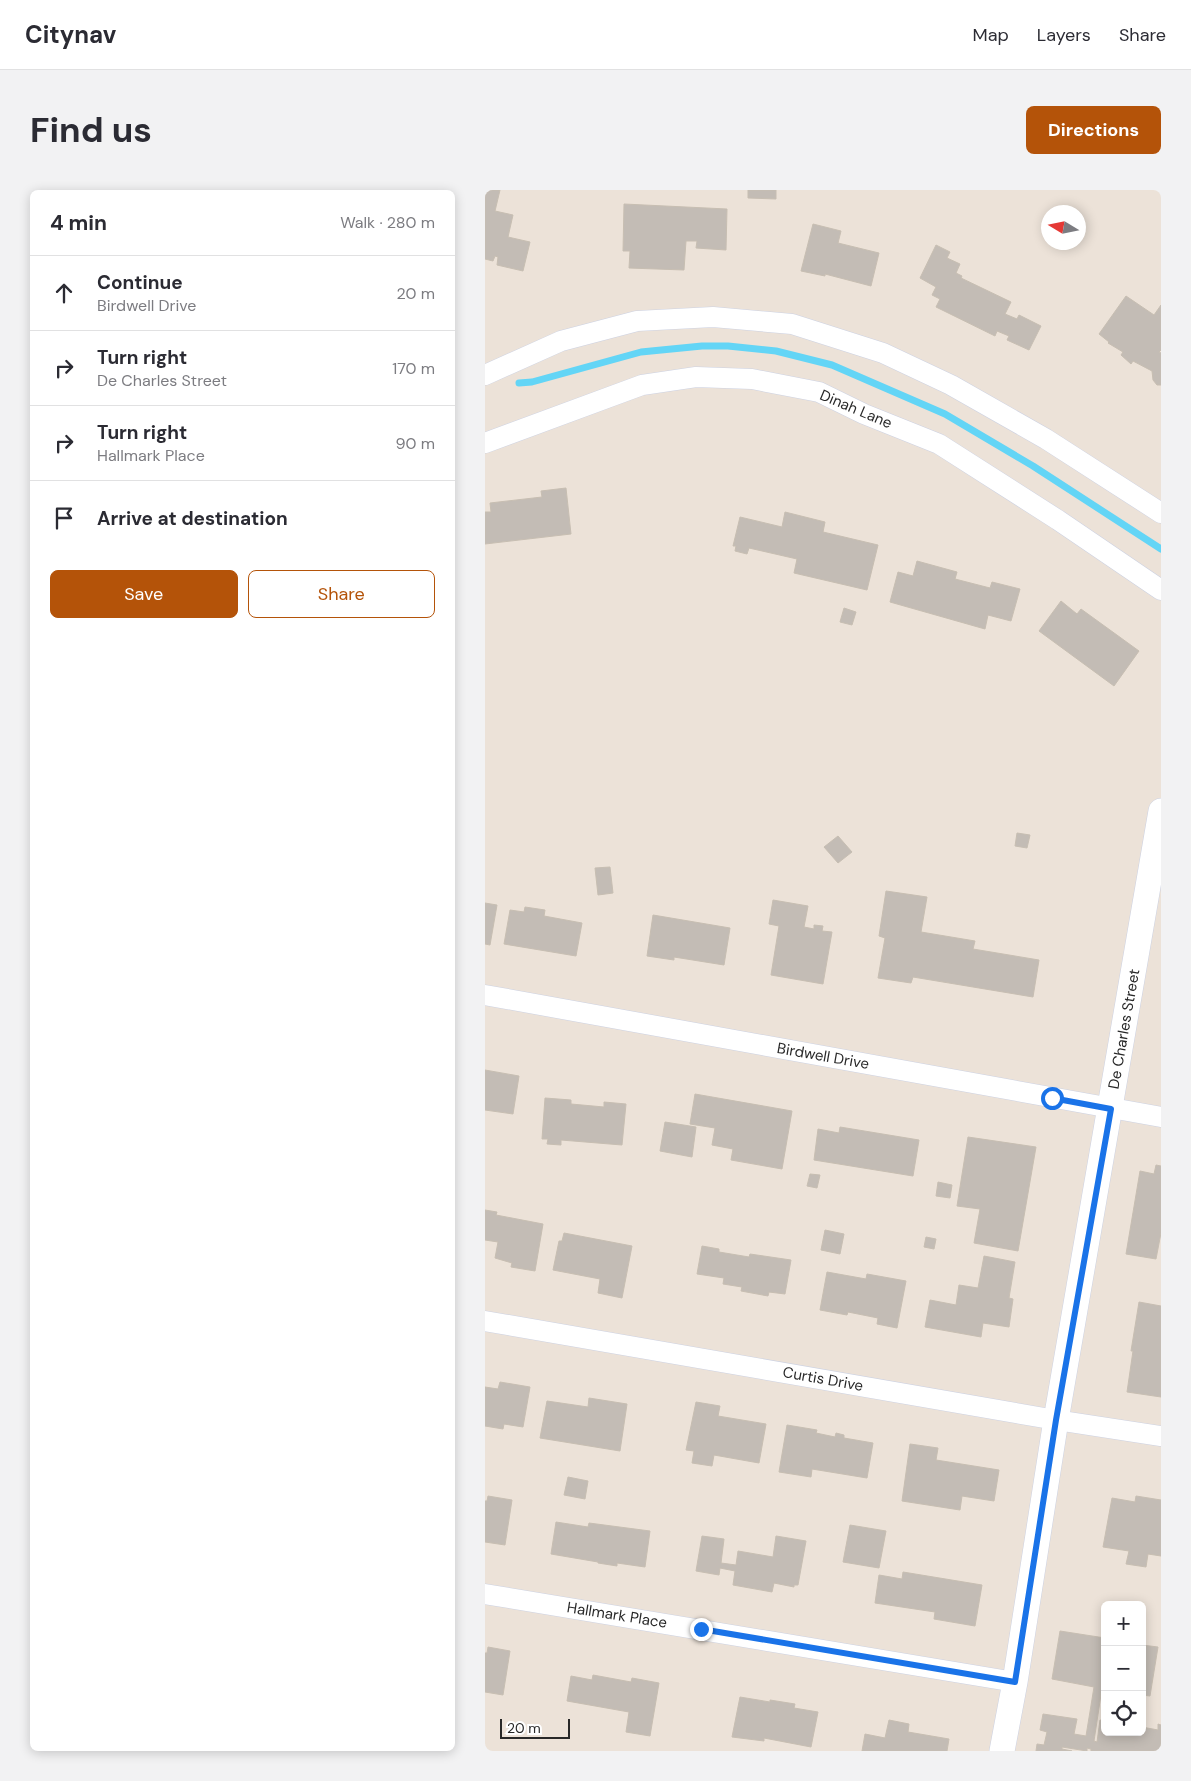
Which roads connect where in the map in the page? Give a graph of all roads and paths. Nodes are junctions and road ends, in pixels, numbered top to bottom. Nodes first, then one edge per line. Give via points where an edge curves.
1 (485, 374) edge
2 (485, 443) edge
3 (1161, 513) edge
4 (1161, 590) edge
5 (1161, 811) edge
6 (485, 995) edge
7 (1111, 1109) junction
8 (1161, 1117) edge
9 (485, 1321) edge
10 (1056, 1420) junction
11 (1161, 1436) edge
12 (485, 1594) edge
13 (1015, 1682) junction
14 (1002, 1751) edge

1 - 3 street via 561,341 637,321 713,317 792,324 883,354 951,385 1047,439
2 - 4 street, Dinah Lane via 642,385 696,377 753,379 819,392 939,444
5 - 7 street, De Charles Street
6 - 7 street, Birdwell Drive
7 - 8 street, Birdwell Drive
7 - 10 street, De Charles Street
9 - 10 street, Curtis Drive
10 - 11 street, Curtis Drive
10 - 13 street, De Charles Street
12 - 13 street, Hallmark Place
13 - 14 street, De Charles Street

